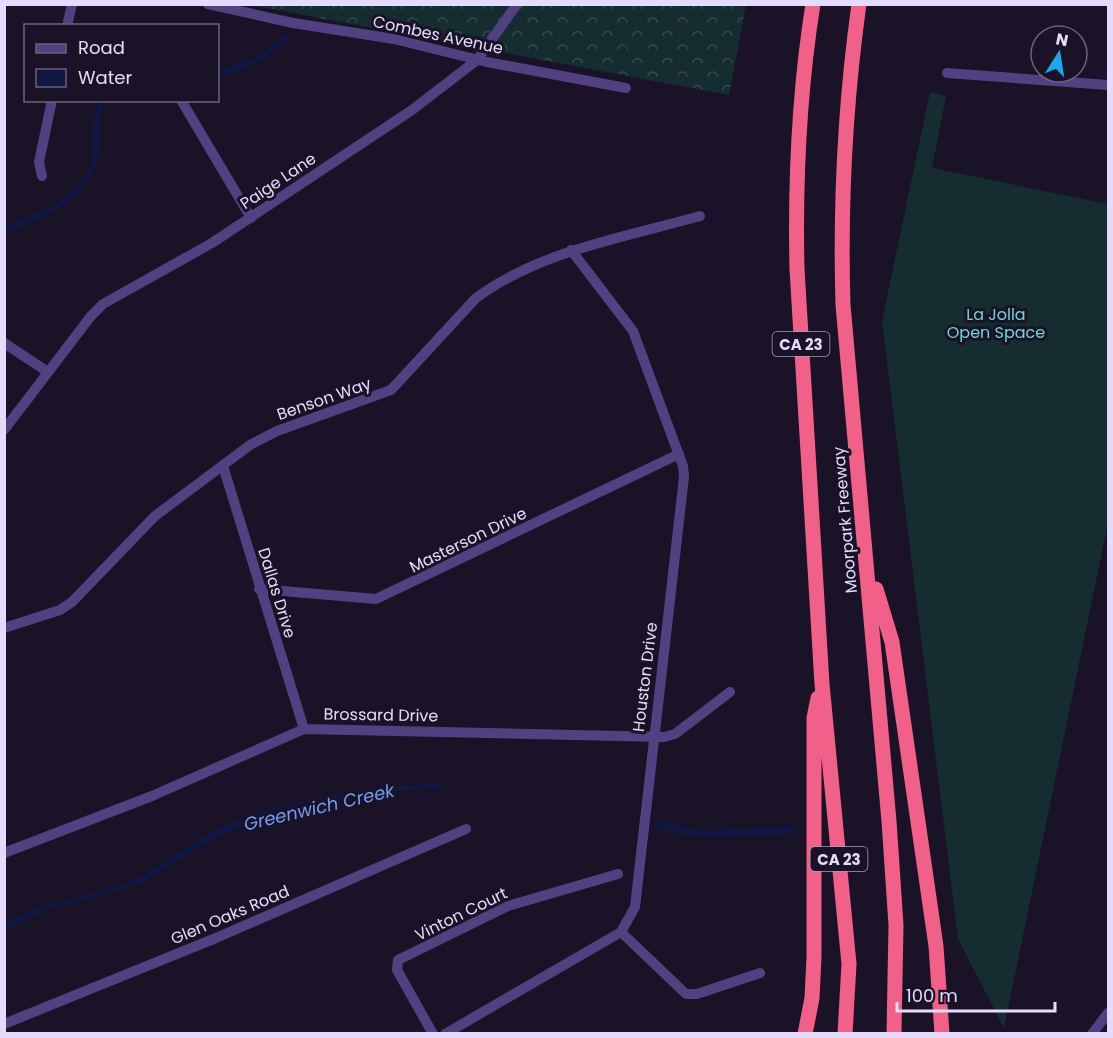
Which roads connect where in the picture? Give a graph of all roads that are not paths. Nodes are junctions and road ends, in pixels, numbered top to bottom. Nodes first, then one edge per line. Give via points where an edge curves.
1 (72, 4) edge
2 (208, 4) edge
3 (517, 4) edge
4 (813, 4) edge
5 (859, 4) edge
6 (67, 24) edge
7 (477, 60) junction
8 (946, 73) dead end
9 (1108, 85) edge
10 (626, 87) dead end
11 (52, 102) edge
12 (182, 102) edge
13 (42, 176) dead end
14 (700, 216) dead end
15 (251, 218) junction
16 (571, 250) junction
17 (4, 343) edge
18 (48, 372) junction
19 (4, 430) edge
20 (679, 454) junction
21 (223, 466) junction
22 (867, 560) junction
23 (259, 589) junction
24 (4, 628) edge
25 (822, 684) junction
26 (730, 692) dead end
27 (304, 729) junction
28 (653, 737) junction
29 (466, 829) dead end
30 (4, 853) edge
31 (618, 874) dead end
32 (621, 932) junction
33 (760, 973) dead end
34 (1108, 1013) edge
35 (4, 1024) edge
36 (433, 1034) edge
37 (445, 1034) edge
38 (805, 1034) edge
39 (845, 1034) edge
40 (894, 1034) edge
41 (942, 1034) edge
42 (1092, 1034) edge

1 - 6 street
2 - 7 street, Combes Avenue via 438,48
3 - 7 street, Paige Lane
4 - 25 highway, Moorpark Freeway / CA 23 via 799,117 797,281
5 - 22 highway, Moorpark Freeway / CA 23 via 849,81 841,237 843,305
7 - 10 street, Combes Avenue
7 - 15 street, Paige Lane via 412,110
8 - 9 street
11 - 13 street via 39,162
12 - 15 street
14 - 16 street, Benson Way
15 - 18 street, Paige Lane via 103,304
16 - 20 street, Houston Drive via 633,331
16 - 21 street, Benson Way via 489,288 476,298 391,390 261,438
17 - 18 street
18 - 19 street, Paige Lane
20 - 23 street, Masterson Drive via 376,599
20 - 28 street, Houston Drive via 684,477
21 - 23 street, Dallas Drive
21 - 24 street, Benson Way via 155,516 72,602 60,610
22 - 40 highway, Moorpark Freeway / CA 23 via 896,925
22 - 41 highway via 892,642 936,946
23 - 27 street, Dallas Drive
25 - 38 highway via 814,718 814,957
25 - 39 highway, Moorpark Freeway / CA 23 via 849,964
26 - 28 street, Brossard Drive via 675,734
27 - 28 street, Brossard Drive
27 - 30 street, Brossard Drive via 153,796
28 - 32 street, Houston Drive via 635,907
29 - 35 street, Glen Oaks Road via 216,938
31 - 36 street, Vinton Court via 508,906 398,960 398,970
32 - 33 street via 686,994 697,994
32 - 37 street
34 - 42 street

